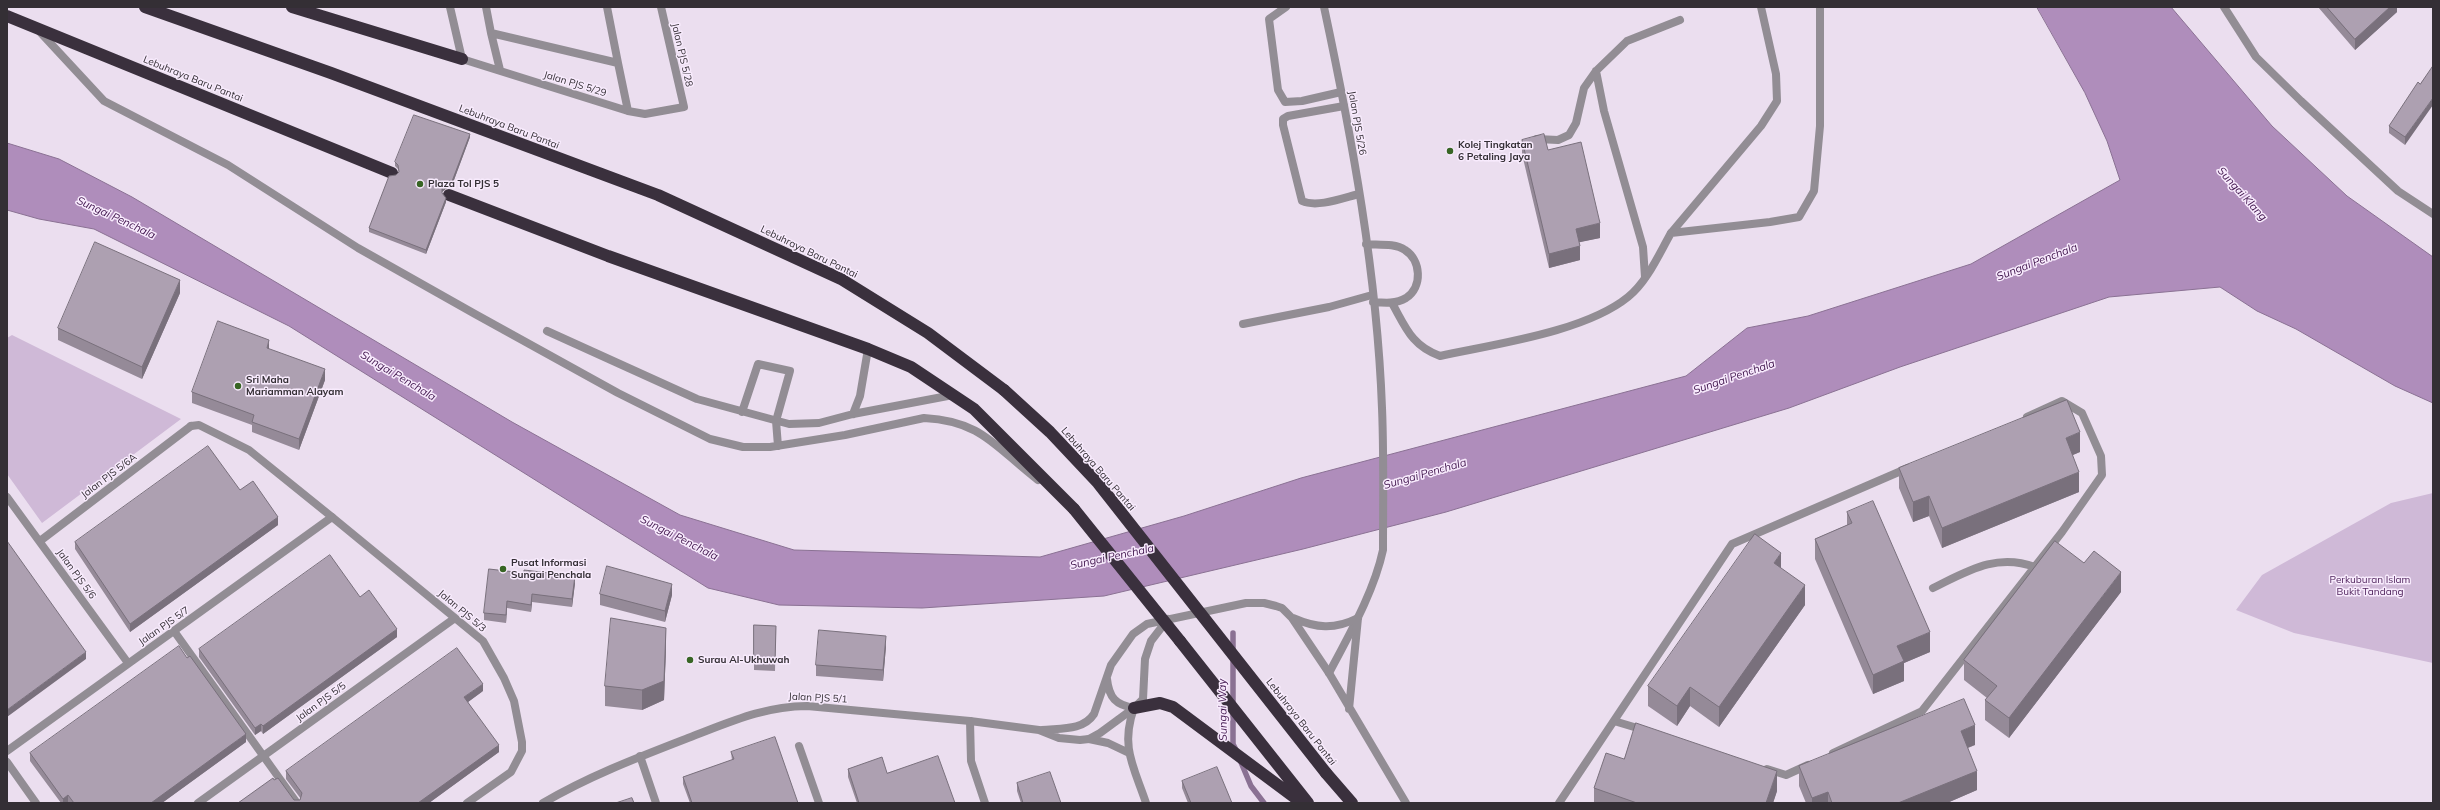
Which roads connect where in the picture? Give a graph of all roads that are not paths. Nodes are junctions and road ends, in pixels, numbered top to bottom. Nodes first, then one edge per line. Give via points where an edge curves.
1 (145, 7) edge
2 (292, 7) edge
3 (450, 7) edge
4 (486, 7) edge
5 (607, 7) edge
6 (661, 7) edge
7 (1286, 7) edge
8 (1326, 7) edge
9 (1761, 7) edge
10 (1820, 7) edge
11 (2224, 7) edge
12 (7, 16) edge
13 (1680, 20) dead end
14 (37, 28) junction
15 (491, 33) junction
16 (462, 59) junction
17 (618, 63) junction
18 (500, 70) junction
19 (1596, 71) junction
20 (1341, 92) junction
21 (1344, 106) junction
22 (684, 107) joint
23 (628, 111) junction
24 (1537, 139) edge
25 (392, 173) dead end
26 (1359, 194) junction
27 (449, 195) dead end
28 (2433, 214) edge
29 (1671, 234) junction
30 (1366, 244) junction
31 (1645, 277) junction
32 (1373, 299) junction
33 (1392, 303) junction
34 (1243, 324) dead end
35 (547, 331) dead end
36 (868, 349) junction
37 (953, 395) junction
38 (742, 412) junction
39 (853, 414) junction
40 (2018, 420) edge
41 (776, 421) junction
42 (191, 426) joint
43 (778, 446) junction
44 (1915, 465) edge
45 (7, 497) edge
46 (1070, 506) junction
47 (332, 517) junction
48 (40, 542) junction
49 (2035, 566) junction
50 (1933, 588) dead end
51 (455, 618) junction
52 (1292, 618) junction
53 (1358, 618) junction
54 (1168, 619) junction
55 (174, 631) junction
56 (128, 663) junction
57 (1329, 673) junction
58 (1106, 676) junction
59 (1134, 708) junction
60 (1348, 709) junction
61 (970, 721) junction
62 (1614, 721) junction
63 (1039, 730) junction
64 (1651, 733) edge
65 (1089, 739) junction
66 (799, 746) dead end
67 (7, 751) edge
68 (1129, 753) junction
69 (263, 756) junction
70 (640, 756) junction
71 (7, 762) edge
72 (1756, 766) edge
73 (36, 803) edge
74 (198, 803) edge
75 (297, 803) edge
76 (467, 803) edge
77 (544, 803) edge
78 (656, 803) edge
79 (819, 803) edge
80 (985, 803) edge
81 (1146, 803) edge
82 (1302, 803) edge
83 (1308, 803) edge
84 (1352, 803) edge
85 (1406, 803) edge
86 (1559, 803) edge

1 - 84 highway, Lebuhraya Baru Pantai, bridge via 658,195 841,278 928,333 1004,390 1050,432 1098,483
2 - 16 highway
3 - 16 street
4 - 15 street
5 - 17 street
6 - 22 street, Jalan PJS 5/28
7 - 20 street via 1269,19 1278,90 1286,102
8 - 20 street, Jalan PJS 5/26
9 - 29 street via 1776,74 1777,101 1761,126
10 - 29 street via 1820,126 1814,191 1799,217
11 - 28 street via 2256,57 2300,101 2398,191
12 - 14 highway, Lebuhraya Baru Pantai
13 - 19 street via 1627,41
14 - 25 highway, Lebuhraya Baru Pantai
14 - 43 street via 104,101 228,165 365,252 618,393 710,439 743,447
15 - 17 street
15 - 18 street
16 - 18 street, Jalan PJS 5/29
17 - 23 street
18 - 23 street, Jalan PJS 5/29
19 - 24 street via 1584,88 1576,122 1569,135 1558,140
19 - 31 street via 1604,111 1643,247
20 - 21 street, Jalan PJS 5/26
21 - 26 street, Jalan PJS 5/26
21 - 26 street via 1288,116 1283,119 1282,125 1302,201 1306,203 1333,200
22 - 23 street, Jalan PJS 5/29 via 645,114
26 - 30 street, Jalan PJS 5/26
27 - 36 highway via 608,256
29 - 31 street
30 - 32 street
30 - 33 street via 1397,246 1405,250 1416,264 1417,283 1413,291 1407,297
31 - 33 street via 1630,296 1588,320 1440,356 1424,350 1408,333
32 - 33 street
32 - 34 street
32 - 53 street via 1382,407 1383,550 1376,575
35 - 38 street via 697,400
36 - 37 highway via 911,367
36 - 39 street via 860,396
37 - 39 street
37 - 46 highway via 974,409
38 - 41 street
38 - 41 street via 758,364 790,371
39 - 41 street via 819,423 789,424
40 - 49 street via 2062,401 2082,413 2101,456 2102,475
41 - 43 street
42 - 47 street, Jalan PJS 5/3 via 200,425 249,450
42 - 48 street, Jalan PJS 5/6A
43 - 46 street via 845,436 924,418 959,422 983,433
44 - 62 street via 1732,544
45 - 48 street, Jalan PJS 5/6
46 - 83 highway, bridge
47 - 51 street, Jalan PJS 5/3
47 - 55 street, Jalan PJS 5/7
48 - 56 street, Jalan PJS 5/6
49 - 50 street via 2020,562 1990,562
49 - 72 street via 1922,711 1786,775
51 - 69 street, Jalan PJS 5/5
51 - 76 street, Jalan PJS 5/3 via 483,641 504,678 514,701 522,742 522,751 511,772
52 - 53 street via 1312,626 1345,624
52 - 54 street, Jalan PJS 5/1 via 1282,608 1264,603 1246,603
52 - 57 street
53 - 57 street
53 - 60 street
54 - 58 street, Jalan PJS 5/1 via 1147,624 1133,634
54 - 59 street via 1151,641 1145,659 1144,699
55 - 56 street, Jalan PJS 5/7
55 - 69 street
56 - 67 street, Jalan PJS 5/7
57 - 60 street
58 - 59 street via 1108,690 1117,704
58 - 63 street, Jalan PJS 5/1 via 1090,720 1074,727
59 - 65 street
59 - 68 street via 1127,732
59 - 82 highway via 1160,703 1173,707
60 - 85 street
61 - 63 street, Jalan PJS 5/1
61 - 70 street, Jalan PJS 5/1 via 784,706 758,711
61 - 80 street via 971,761
62 - 64 street
62 - 86 street
63 - 65 street, Jalan PJS 5/1 via 1059,738
65 - 68 street, Jalan PJS 5/1 via 1108,743
66 - 79 street
68 - 81 street
69 - 74 street, Jalan PJS 5/5
69 - 75 street
70 - 77 street, Jalan PJS 5/1 via 563,791
70 - 78 street
71 - 73 street

